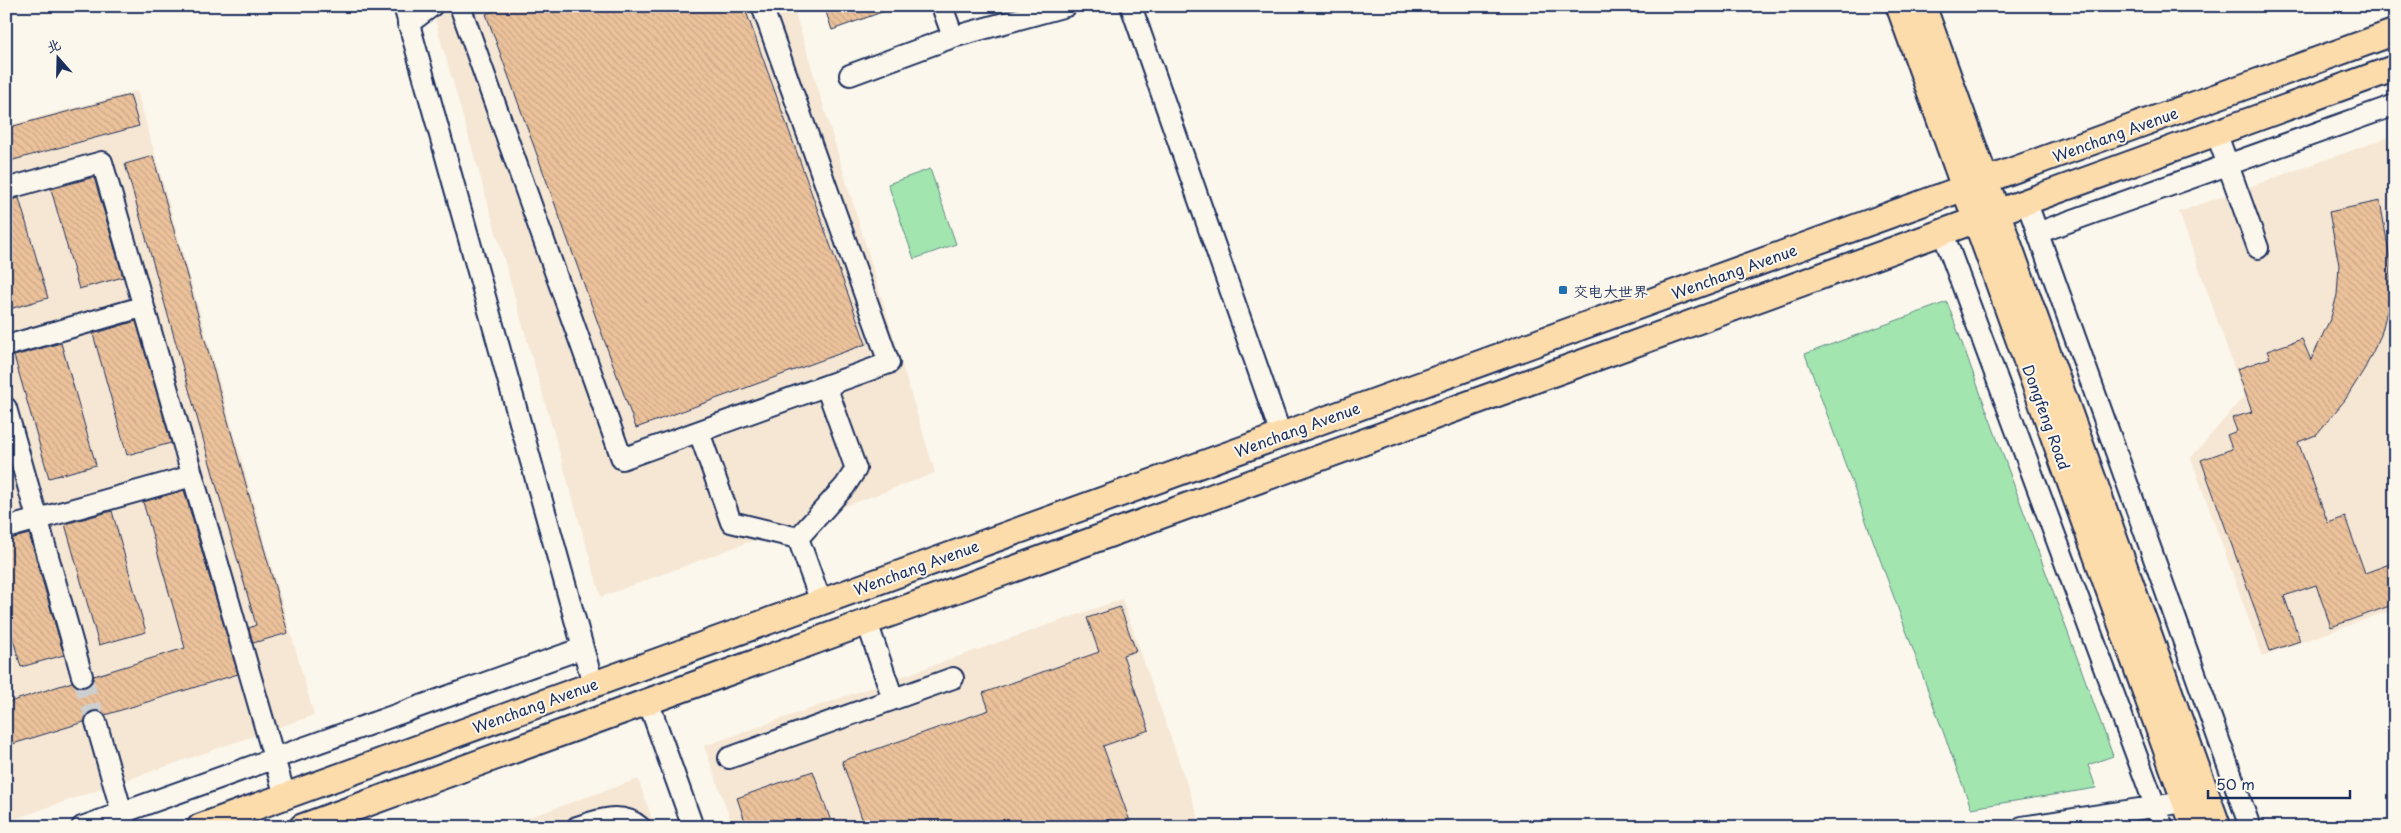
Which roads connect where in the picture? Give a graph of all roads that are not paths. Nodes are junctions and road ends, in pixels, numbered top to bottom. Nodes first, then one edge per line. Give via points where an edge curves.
1 (432, 6) edge
2 (460, 6) edge
3 (762, 6) edge
4 (942, 6) edge
5 (1066, 6) edge
6 (1131, 6) edge
7 (1899, 6) edge
8 (1923, 6) edge
9 (406, 15) edge
10 (2395, 32) edge
11 (953, 37) junction
12 (2395, 68) edge
13 (850, 75) dead end
14 (2395, 105) edge
15 (2216, 132) junction
16 (2228, 164) junction
17 (1975, 185) junction
18 (6, 189) edge
19 (2026, 203) junction
20 (1987, 217) junction
21 (1943, 233) junction
22 (2037, 233) junction
23 (2258, 248) dead end
24 (142, 307) junction
25 (6, 346) edge
26 (826, 386) junction
27 (6, 408) edge
28 (699, 432) junction
29 (1281, 435) junction
30 (192, 476) junction
31 (38, 519) junction
32 (6, 528) edge
33 (798, 538) junction
34 (821, 602) junction
35 (867, 622) junction
36 (583, 648) junction
37 (82, 676) tunnel mouth
38 (953, 678) dead end
39 (593, 684) junction
40 (892, 699) junction
41 (648, 701) junction
42 (96, 722) tunnel mouth
43 (274, 758) junction
44 (729, 758) dead end
45 (285, 796) junction
46 (2185, 802) junction
47 (2156, 806) junction
48 (123, 820) edge
49 (82, 827) edge
50 (200, 827) edge
51 (302, 827) edge
52 (577, 827) edge
53 (640, 827) edge
54 (693, 827) edge
55 (2022, 827) edge
56 (2163, 827) edge
57 (2194, 827) edge
58 (2218, 827) edge
59 (2250, 827) edge

1 - 9 street
2 - 28 street via 622,459
3 - 26 street via 889,363
4 - 11 street
5 - 11 street
6 - 29 street
7 - 17 main road, Dongfeng Road
8 - 17 main road, Dongfeng Road
9 - 36 street
10 - 17 main road, Wenchang Avenue
11 - 13 street
12 - 15 main road
14 - 16 street
15 - 16 street
15 - 19 main road
16 - 22 street
16 - 23 street
17 - 20 main road, Dongfeng Road
17 - 29 main road, Wenchang Avenue
18 - 24 street via 102,162
19 - 20 main road
19 - 22 street
20 - 21 main road
20 - 46 main road, Dongfeng Road
20 - 58 main road, Dongfeng Road
21 - 35 main road
21 - 47 street
22 - 59 street
24 - 25 street
24 - 30 street
26 - 28 street
26 - 33 street via 856,469 845,486
27 - 31 street
28 - 33 street via 731,522
29 - 34 main road, Wenchang Avenue
30 - 31 street
30 - 43 street
31 - 32 street
31 - 37 street
33 - 34 street
34 - 39 main road, Wenchang Avenue
35 - 40 street
35 - 41 main road
36 - 39 street
36 - 43 street
38 - 40 street
39 - 45 main road, Wenchang Avenue
40 - 44 street
41 - 51 main road
41 - 54 street
42 - 48 street
43 - 45 street
43 - 48 street
45 - 50 main road, Wenchang Avenue
46 - 47 street
46 - 57 main road, Dongfeng Road
47 - 55 street
47 - 56 street
48 - 49 street
52 - 53 street via 618,818 631,819

